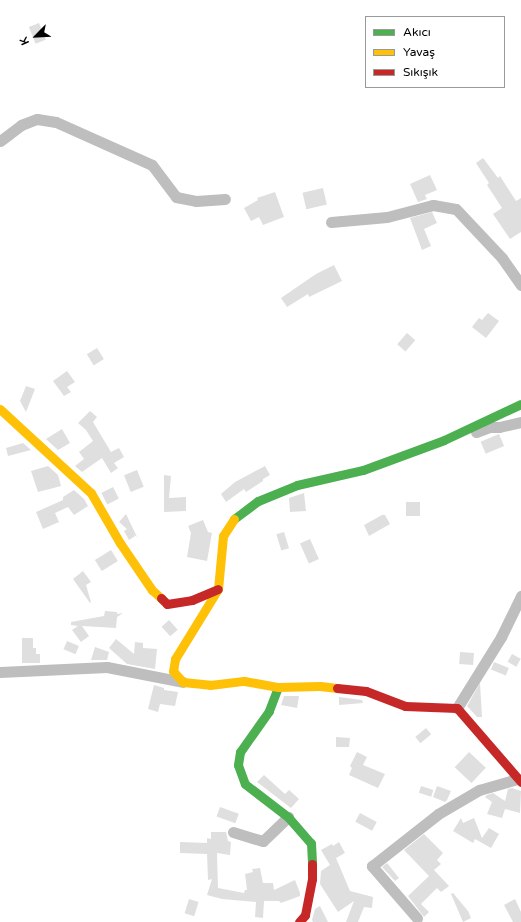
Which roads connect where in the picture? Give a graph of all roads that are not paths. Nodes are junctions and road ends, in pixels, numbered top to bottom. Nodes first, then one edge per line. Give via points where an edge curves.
1 (0, 141) edge
2 (225, 199) dead end
3 (331, 222) dead end
4 (521, 285) edge
5 (521, 404) edge
6 (0, 409) edge
7 (521, 422) edge
8 (445, 440) junction
9 (218, 589) junction
10 (521, 596) edge
11 (0, 672) edge
12 (184, 682) junction
13 (278, 687) junction
14 (457, 708) junction
15 (519, 780) edge
16 (288, 816) junction
17 (233, 832) dead end
18 (417, 918) dead end
19 (299, 922) edge

1 - 2 street via 21,125 37,119 56,122 152,165 176,197 196,201
3 - 4 street via 387,217 433,205 456,209 502,258
5 - 8 street
6 - 9 street via 91,493 120,543 152,590 167,604 192,600
7 - 8 street via 490,427
8 - 9 street via 363,470 297,485 258,501 232,521 223,536
9 - 12 street via 175,659 173,672
10 - 14 street via 501,637
11 - 12 street via 107,667
12 - 13 street via 210,684 244,681
13 - 14 street via 320,686 366,691 405,706
13 - 16 street via 269,710 240,752 238,765 246,784
14 - 15 street
15 - 18 street via 479,790 438,814 372,866
16 - 17 street via 263,841
16 - 19 street via 311,843 312,879 305,915

